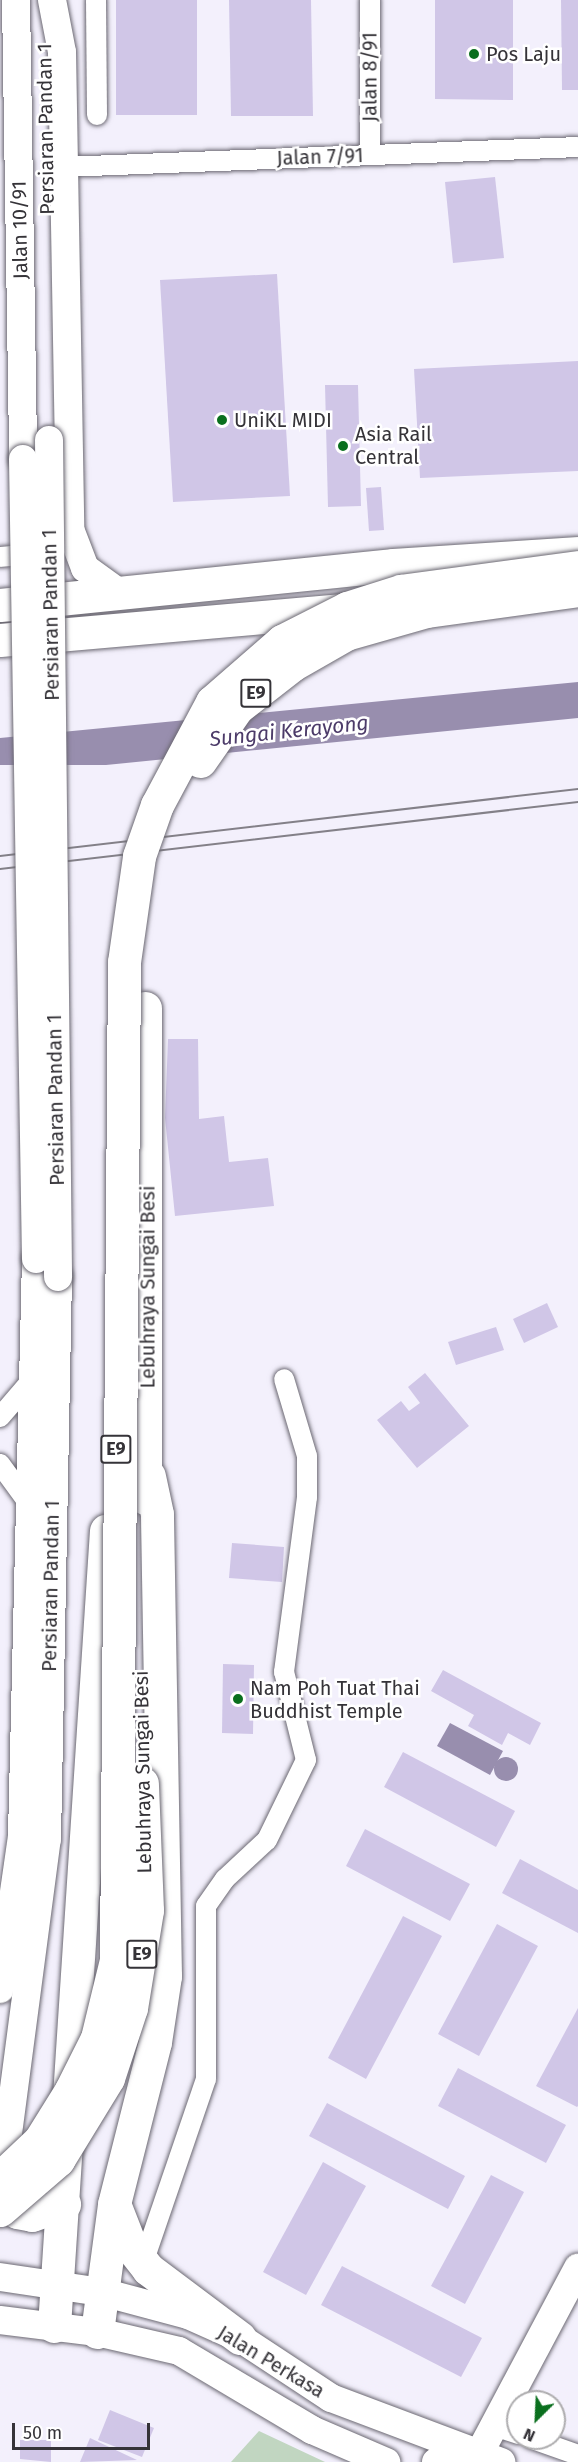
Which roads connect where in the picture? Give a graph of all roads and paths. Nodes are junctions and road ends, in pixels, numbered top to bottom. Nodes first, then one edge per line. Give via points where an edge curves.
1 (16, 0) edge
2 (45, 0) edge
3 (52, 0) edge
4 (96, 0) edge
5 (370, 0) edge
6 (97, 115) dead end
7 (578, 147) edge
8 (370, 155) junction
9 (63, 167) junction
10 (23, 459) joint
11 (70, 529) junction
12 (578, 553) edge
13 (0, 557) edge
14 (578, 567) edge
15 (578, 591) edge
16 (118, 592) junction
17 (0, 605) edge
18 (0, 640) edge
19 (284, 1379) dead end
20 (31, 1381) junction
21 (0, 1418) edge
22 (0, 1464) edge
23 (149, 1476) junction
24 (116, 1492) junction
25 (27, 1501) junction
26 (0, 1989) edge
27 (161, 2011) junction
28 (77, 2014) junction
29 (0, 2178) edge
30 (0, 2197) edge
31 (64, 2204) junction
32 (114, 2204) junction
33 (0, 2210) edge
34 (143, 2263) junction
35 (578, 2268) edge
36 (0, 2277) edge
37 (57, 2283) junction
38 (102, 2292) junction
39 (0, 2320) edge
40 (54, 2325) junction
41 (97, 2332) junction
42 (240, 2338) junction
43 (524, 2390) edge
44 (506, 2430) edge
45 (488, 2459) edge
46 (386, 2462) edge
47 (396, 2462) edge
48 (436, 2462) edge

1 - 10 street, Jalan 10/91
2 - 30 street, Persiaran Pandan 1, bridge via 58,1277 47,1839
3 - 9 street via 62,52
4 - 6 street
5 - 8 street, Jalan 8/91
7 - 8 street, Jalan 7/91
8 - 9 street, Jalan 7/91
9 - 11 street
10 - 20 street, Persiaran Pandan 1, bridge via 36,1259
11 - 13 street via 49,550
11 - 16 street via 85,568
12 - 16 highway
14 - 24 highway, Lebuhraya Sungai Besi / E9, bridge via 401,591 319,621 244,670 212,702 179,756 139,856 124,962
15 - 18 highway, E9
15 - 23 highway, Lebuhraya Sungai Besi / E9, bridge via 427,610 346,634 292,665 237,708 188,781 159,862 146,942
16 - 17 highway
19 - 34 street via 307,1456 307,1497 284,1672 306,1760 267,1840 225,1879 206,1906 206,2079
20 - 21 street
20 - 25 street, Persiaran Pandan 1
22 - 25 street
23 - 27 highway via 158,1514 168,1905
23 - 33 highway, Lebuhraya Sungai Besi / E9, bridge via 142,1514 147,1910 141,1961 108,2078 58,2160
24 - 28 highway via 107,1517
24 - 29 highway, Lebuhraya Sungai Besi / E9, bridge via 122,1517 116,1960 97,2038 71,2090 40,2140
25 - 26 street, Persiaran Pandan 1 via 22,1836
27 - 28 highway via 143,2041 130,2048 106,2048 86,2033
27 - 32 highway
28 - 31 highway
30 - 31 highway via 17,2212 32,2215
31 - 37 highway
32 - 34 highway
32 - 38 highway
34 - 42 highway via 169,2290
35 - 43 street
36 - 37 street, Jalan Perkasa
37 - 38 street, Jalan Perkasa
37 - 40 highway
38 - 41 highway
38 - 42 street, Jalan Perkasa via 188,2315
39 - 40 street, Jalan Perkasa
40 - 41 street, Jalan Perkasa
41 - 46 street, Jalan Perkasa via 179,2351 312,2430
42 - 45 street, Jalan Perkasa via 331,2398
44 - 45 street
45 - 48 street
46 - 47 street

